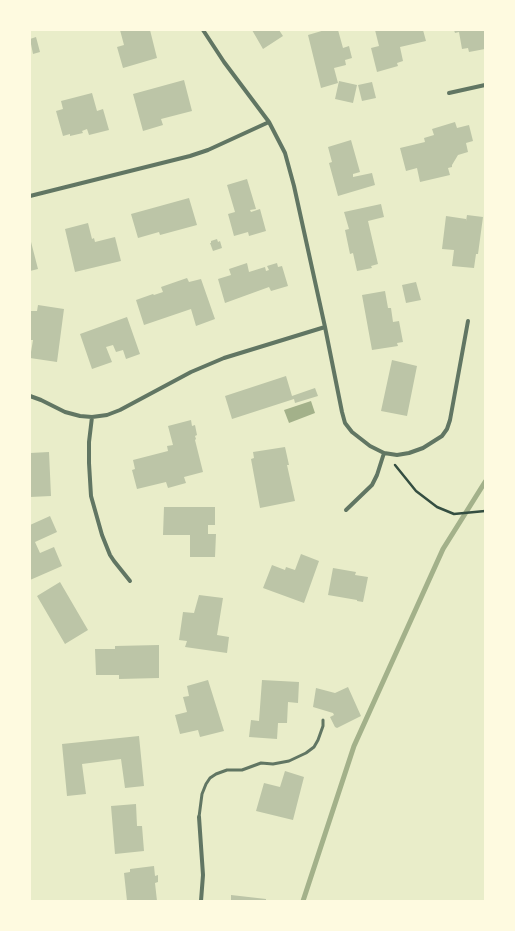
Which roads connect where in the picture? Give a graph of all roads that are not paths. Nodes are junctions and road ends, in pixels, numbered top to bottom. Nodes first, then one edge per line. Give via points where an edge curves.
1 (203, 30) edge
2 (485, 84) edge
3 (449, 93) dead end
4 (269, 122) junction
5 (30, 196) edge
6 (468, 321) dead end
7 (325, 327) junction
8 (30, 396) edge
9 (92, 417) junction
10 (384, 453) junction
11 (346, 510) dead end
12 (130, 581) dead end
13 (323, 720) dead end
14 (199, 817) joint
15 (201, 901) edge

1 - 4 street
2 - 3 street
4 - 5 street via 190,156
4 - 7 street via 285,154
6 - 10 street via 447,429 442,436 424,448 409,454
7 - 9 street via 224,358 120,410
7 - 10 street via 345,423 360,440
8 - 9 street via 66,412
9 - 12 street via 89,442 91,496 110,554
10 - 11 street via 372,485
13 - 14 lane via 318,740 306,753 289,761 261,763 242,770 227,770 210,778 202,794
14 - 15 street via 203,875

